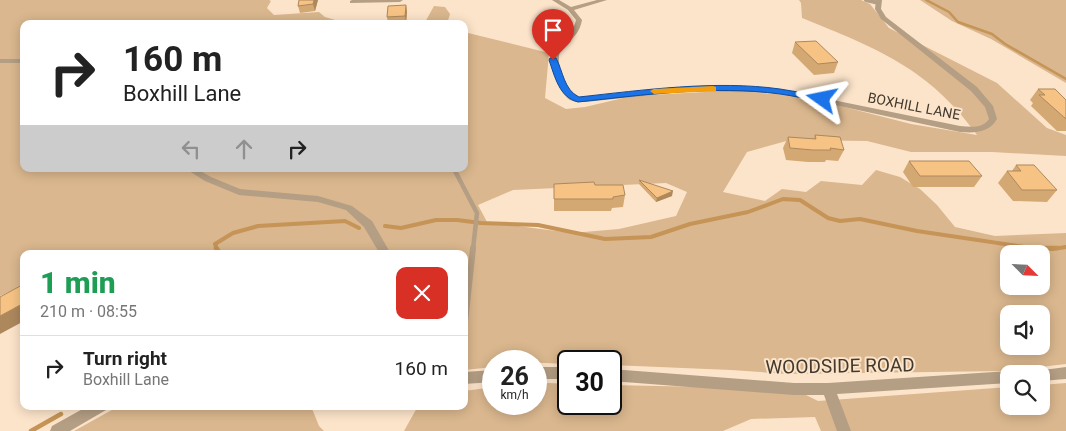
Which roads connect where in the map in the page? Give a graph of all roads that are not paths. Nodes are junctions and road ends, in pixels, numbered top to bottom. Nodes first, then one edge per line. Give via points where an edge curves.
1 (400, 0) edge
2 (555, 0) edge
3 (604, 0) edge
4 (866, 0) edge
5 (352, 2) dead end
6 (879, 2) edge
7 (570, 9) junction
8 (0, 61) edge
9 (20, 62) edge
10 (197, 172) edge
11 (456, 172) edge
12 (384, 250) edge
13 (468, 295) edge
14 (1066, 373) edge
15 (1050, 374) edge
16 (622, 376) edge
17 (482, 377) edge
18 (468, 378) edge
19 (1000, 378) edge
20 (828, 389) junction
21 (94, 410) edge
22 (57, 431) edge
23 (844, 431) edge

1 - 5 street
2 - 7 street
3 - 7 street
4 - 6 lane
6 - 7 street, BOXHILL LANE via 878,9 883,18 980,94 992,111 993,119 988,126 978,130 960,129 770,90 674,90 578,100 570,96 561,83 553,60 555,52 579,26 576,14
8 - 9 street
10 - 12 street via 238,192 318,199 349,208 368,224
11 - 13 lane via 478,213
14 - 15 street
16 - 20 street, WOODSIDE ROAD
17 - 18 street
19 - 20 street, WOODSIDE ROAD
20 - 23 street
21 - 22 street

